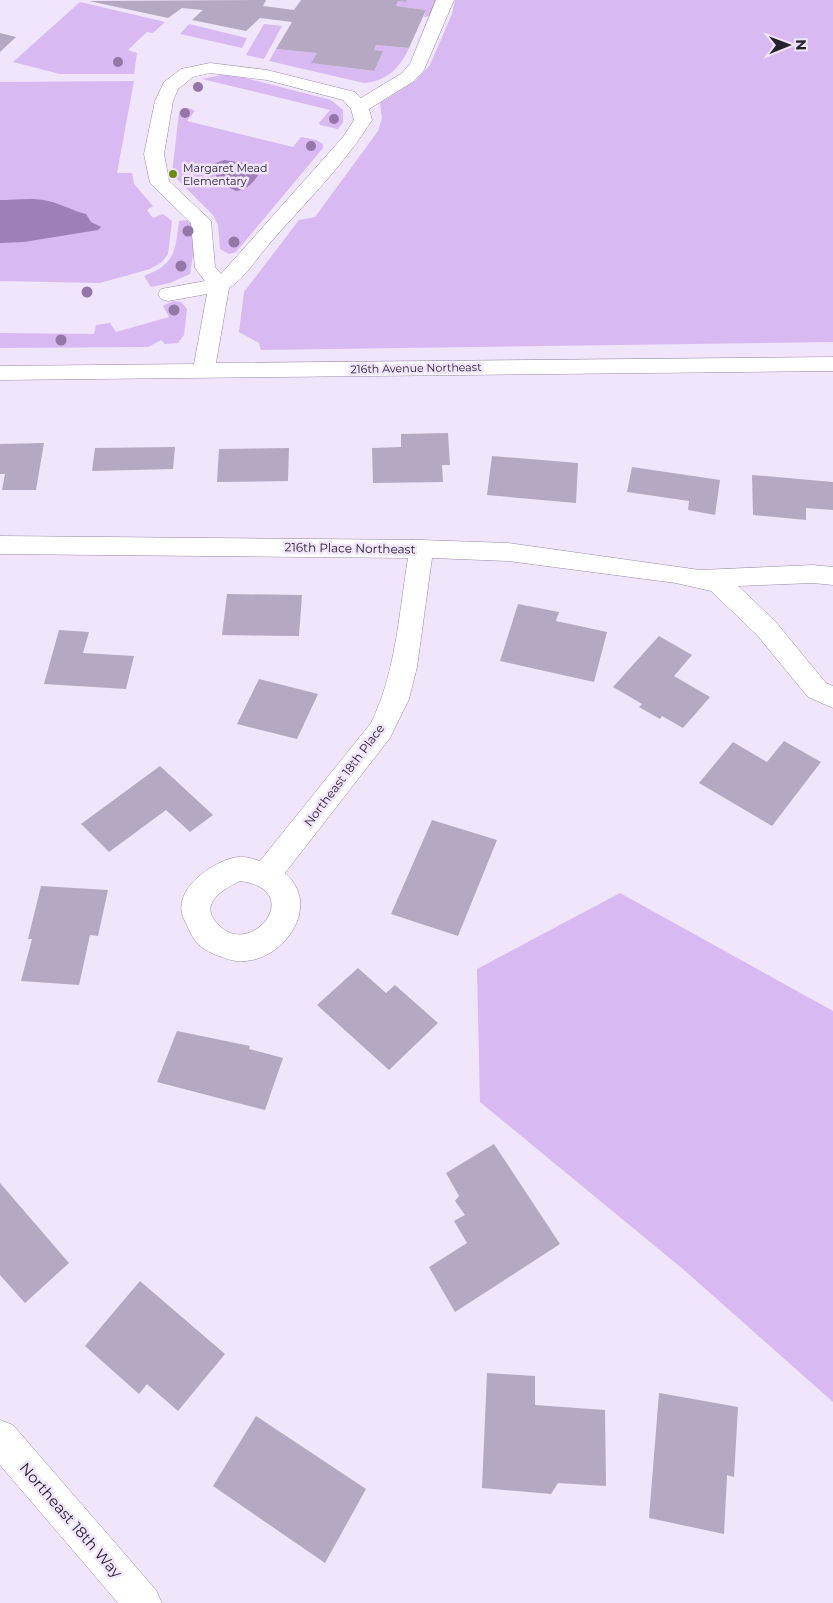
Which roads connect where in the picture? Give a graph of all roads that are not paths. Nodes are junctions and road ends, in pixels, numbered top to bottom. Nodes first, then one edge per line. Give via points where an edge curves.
1 (446, 0) edge
2 (360, 108) junction
3 (219, 285) junction
4 (168, 294) dead end
5 (833, 364) edge
6 (204, 370) junction
7 (0, 373) edge
8 (0, 545) edge
9 (421, 549) junction
10 (833, 576) edge
11 (697, 578) junction
12 (833, 698) edge
13 (267, 874) dead end
14 (0, 1438) edge
15 (143, 1603) edge

1 - 2 street via 418,66 408,77
2 - 3 street via 363,120 350,140 233,276
2 - 3 street via 349,96 239,70 210,68 187,73 170,86 154,154 160,183 201,221 205,268
3 - 4 street
3 - 6 street
5 - 6 street, 216th Avenue Northeast
6 - 7 street, 216th Avenue Northeast
8 - 9 street, 216th Place Northeast
9 - 11 street, 216th Place Northeast via 508,552
9 - 13 street, Northeast 18th Place via 404,667 396,699 381,730
10 - 11 street, 216th Place Northeast
11 - 12 street, 216th Place Northeast via 719,583 766,628 817,690
14 - 15 street, Northeast 18th Way

